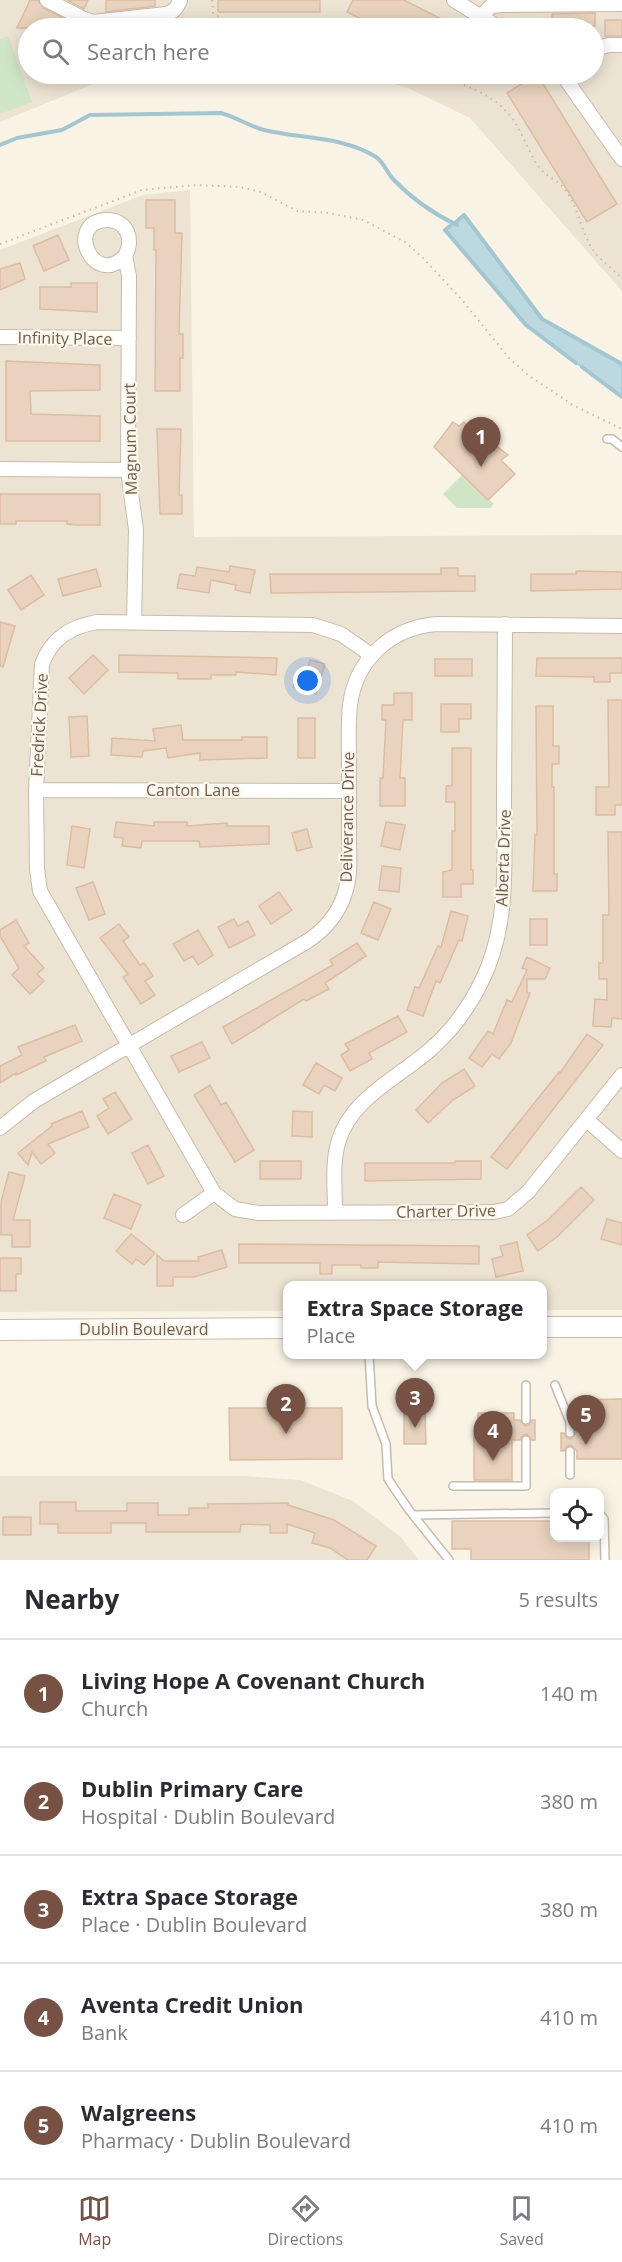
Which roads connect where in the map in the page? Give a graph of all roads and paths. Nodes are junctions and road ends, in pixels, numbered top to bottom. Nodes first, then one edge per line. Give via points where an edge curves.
1 (46, 0) edge
2 (180, 0) edge
3 (212, 0) edge
4 (454, 0) edge
5 (622, 4) edge
6 (481, 17) joint
7 (82, 18) edge
8 (130, 18) edge
9 (221, 18) edge
10 (622, 45) edge
11 (604, 46) edge
12 (464, 84) edge
13 (570, 84) edge
14 (622, 159) edge
15 (75, 215) junction
16 (79, 224) dead end
17 (0, 244) edge
18 (125, 256) dead end
19 (622, 279) edge
20 (0, 337) edge
21 (129, 338) junction
22 (622, 429) edge
23 (607, 439) dead end
24 (622, 447) edge
25 (0, 469) edge
26 (128, 470) junction
27 (134, 622) junction
28 (505, 624) junction
29 (622, 626) edge
30 (371, 655) junction
31 (36, 790) junction
32 (349, 791) junction
33 (129, 1046) junction
34 (622, 1074) edge
35 (587, 1120) junction
36 (0, 1128) edge
37 (622, 1151) edge
38 (214, 1193) junction
39 (335, 1211) junction
40 (183, 1215) dead end
41 (547, 1327) edge
42 (622, 1327) edge
43 (283, 1328) edge
44 (0, 1330) edge
45 (369, 1359) edge
46 (526, 1385) dead end
47 (555, 1385) dead end
48 (526, 1420) dead end
49 (570, 1433) dead end
50 (526, 1440) dead end
51 (570, 1451) dead end
52 (570, 1475) dead end
53 (453, 1486) dead end
54 (550, 1513) edge
55 (413, 1515) junction
56 (604, 1519) edge
57 (448, 1560) edge
58 (605, 1560) edge

1 - 7 street
2 - 8 street via 172,12
3 - 9 path via 213,13
4 - 6 street
5 - 6 street via 503,4 491,6
10 - 11 street
12 - 19 path via 506,110 539,167 563,187 595,253
13 - 14 street
15 - 16 path
15 - 17 path
15 - 22 path via 142,190 197,185 261,192 297,211 363,220 405,242 422,257 528,375 573,405
18 - 21 street, Magnum Court via 129,276
20 - 21 street, Infinity Place
21 - 26 street, Magnum Court
23 - 24 lane
25 - 26 street
26 - 27 street, Magnum Court via 136,530
27 - 30 street, Fredrick Drive via 313,625 341,634
27 - 31 street, Fredrick Drive via 84,625 60,636 46,652 40,677
28 - 29 street, Deliverance Drive
28 - 30 street, Deliverance Drive via 420,626 394,635
28 - 39 street, Alberta Drive via 504,892 495,946 479,986 444,1036 375,1092 351,1117 338,1142
30 - 32 street, Deliverance Drive via 350,702
31 - 32 street, Canton Lane
31 - 33 street, Fredrick Drive via 40,891
32 - 33 street, Deliverance Drive via 348,878 331,921 306,942
33 - 36 street, Deliverance Drive via 34,1101
33 - 38 street, Charter Drive
34 - 35 street, Charter Drive
35 - 37 street
35 - 39 street, Charter Drive via 528,1192 508,1209
38 - 39 street, Charter Drive via 234,1209 245,1212
38 - 40 street
41 - 42 main road
43 - 44 main road, Dublin Boulevard
45 - 55 lane via 372,1406 386,1444 388,1479
46 - 48 lane
47 - 49 lane via 570,1422
50 - 53 lane via 526,1486
51 - 52 lane
54 - 55 lane
55 - 57 lane
56 - 58 lane

